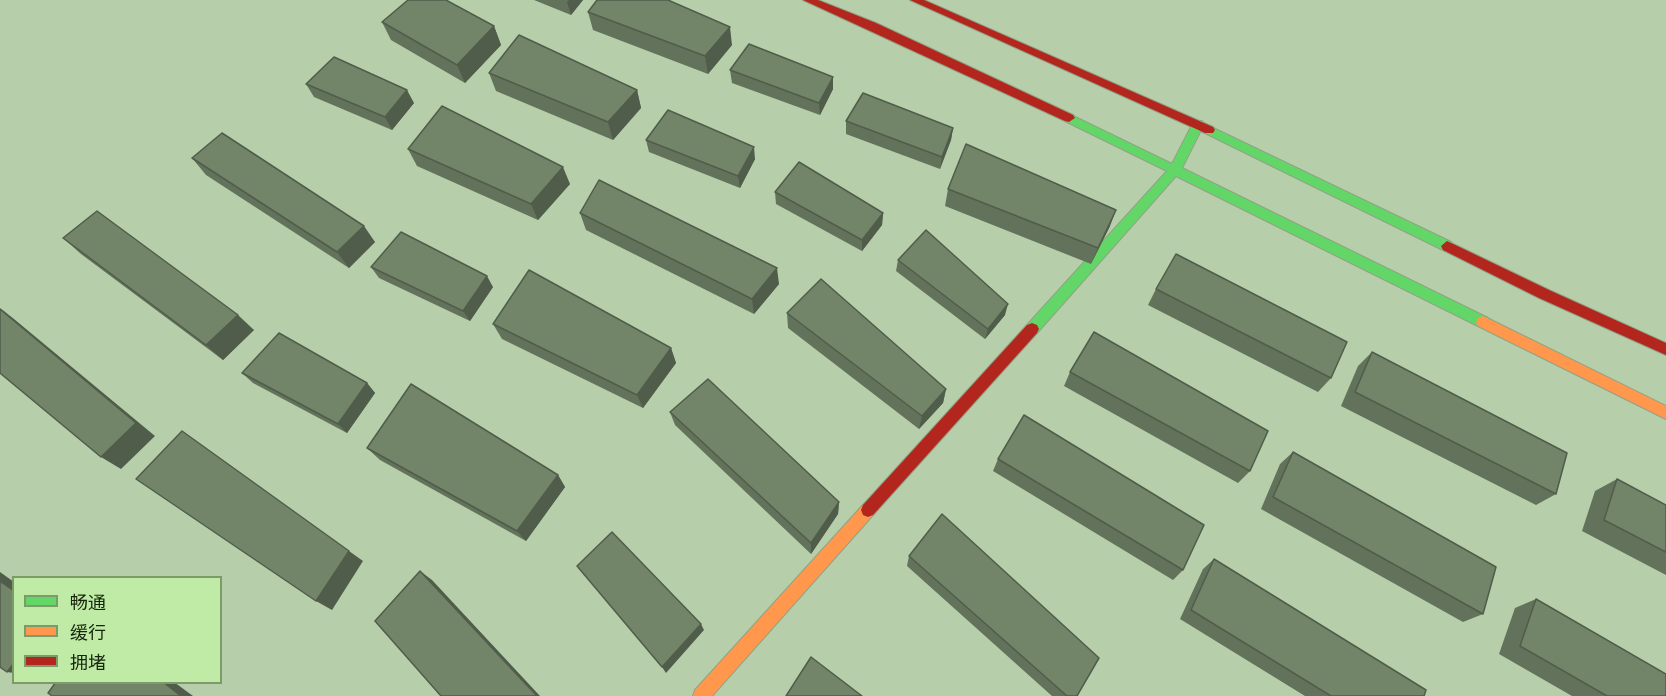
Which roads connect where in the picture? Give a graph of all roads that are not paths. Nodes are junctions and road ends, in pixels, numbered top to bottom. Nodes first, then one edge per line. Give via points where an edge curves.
1 (808, 0) edge
2 (915, 0) edge
3 (1198, 124) junction
4 (1175, 170) junction
5 (1666, 349) edge
6 (1666, 413) edge
7 (701, 696) edge

1 - 4 street via 1056,111
2 - 3 street
3 - 4 street
3 - 5 street via 1544,294
4 - 6 street
4 - 7 street

